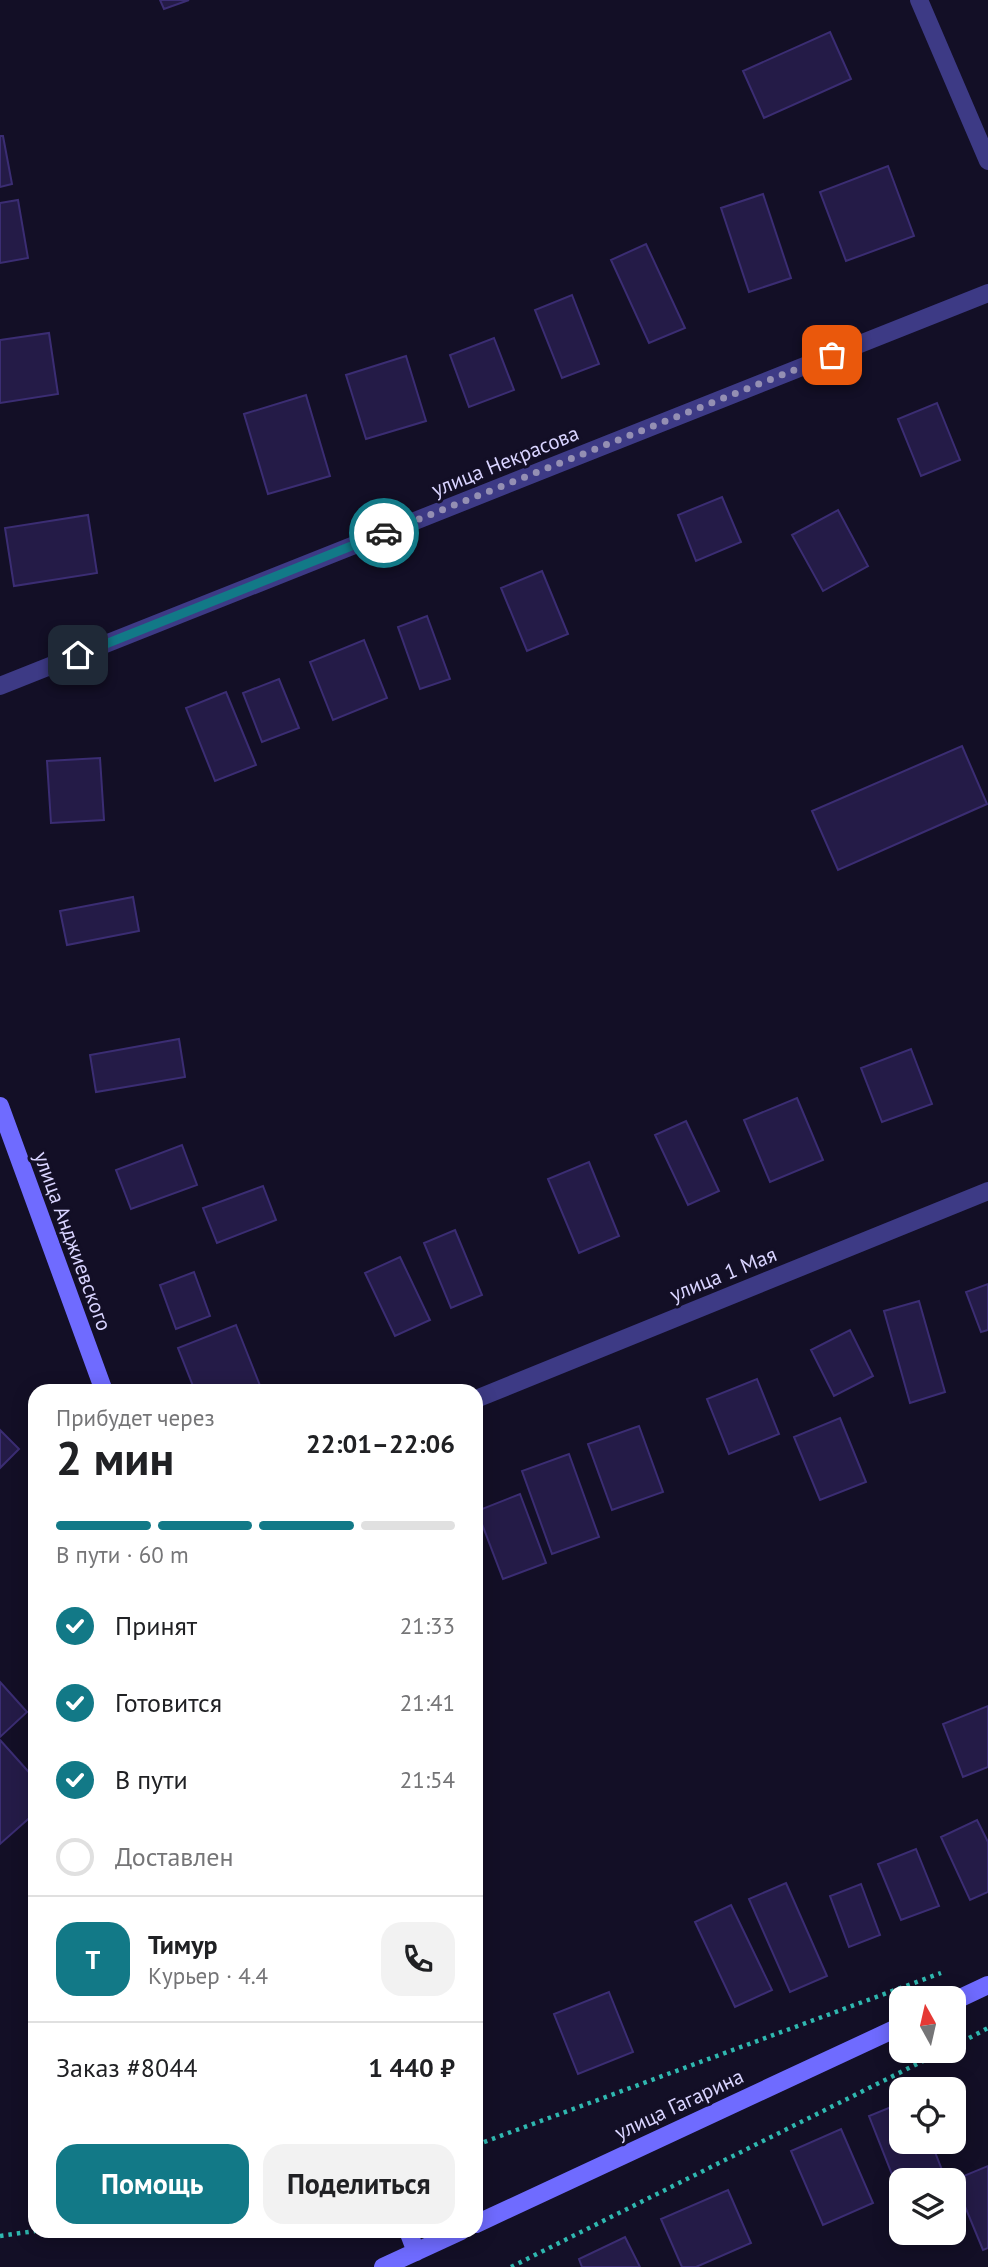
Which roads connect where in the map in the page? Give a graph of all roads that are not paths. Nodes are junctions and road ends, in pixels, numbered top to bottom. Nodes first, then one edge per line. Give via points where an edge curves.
1 (919, 0) edge
2 (988, 161) edge
3 (988, 293) edge
4 (0, 686) edge
5 (0, 1106) edge
6 (988, 1191) edge
7 (101, 1384) edge
8 (483, 1396) edge
9 (988, 1985) edge
10 (966, 1995) edge
11 (889, 2031) edge
12 (483, 2221) edge
13 (411, 2238) edge
14 (446, 2238) edge
15 (416, 2252) junction
16 (383, 2267) edge

1 - 2 street
3 - 4 street, улица Некрасова
5 - 7 main road, улица Анджиевского
6 - 8 street, улица 1 Мая
9 - 10 main road
11 - 12 main road, улица Гагарина
13 - 15 main road
14 - 15 main road
15 - 16 main road

